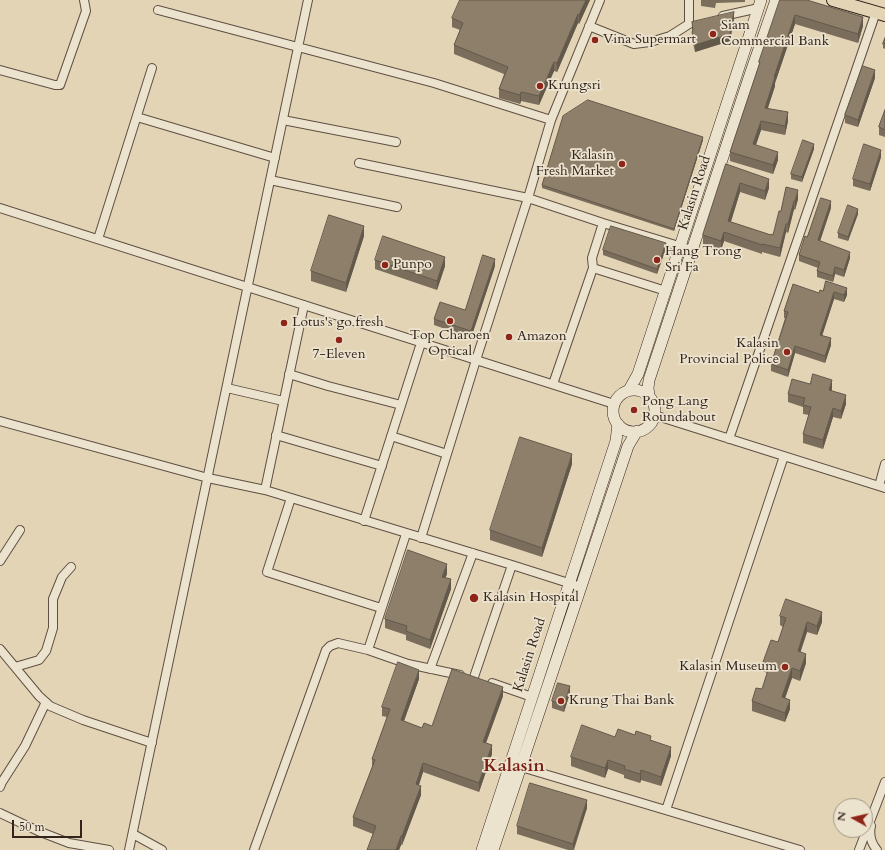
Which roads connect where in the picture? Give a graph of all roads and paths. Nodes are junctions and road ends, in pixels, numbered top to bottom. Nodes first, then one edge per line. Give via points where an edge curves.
1 (84, 0) edge
2 (308, 0) edge
3 (600, 0) edge
4 (689, 0) edge
5 (776, 0) edge
6 (833, 0) edge
7 (760, 4) edge
8 (158, 10) dead end
9 (880, 13) edge
10 (712, 18) edge
11 (589, 26) junction
12 (298, 47) junction
13 (152, 68) dead end
14 (0, 70) edge
15 (137, 117) junction
16 (283, 120) junction
17 (551, 120) junction
18 (396, 142) dead end
19 (275, 158) junction
20 (359, 163) dead end
21 (270, 180) junction
22 (528, 198) junction
23 (397, 207) dead end
24 (0, 208) edge
25 (603, 222) junction
26 (98, 239) junction
27 (681, 246) junction
28 (692, 250) junction
29 (593, 268) junction
30 (248, 287) junction
31 (666, 291) junction
32 (304, 305) junction
33 (421, 343) junction
34 (476, 360) junction
35 (289, 374) junction
36 (553, 384) junction
37 (227, 388) junction
38 (629, 390) junction
39 (648, 396) junction
40 (283, 401) junction
41 (614, 404) junction
42 (401, 405) junction
43 (654, 415) junction
44 (0, 421) edge
45 (618, 424) junction
46 (637, 431) junction
47 (276, 435) junction
48 (391, 436) junction
49 (729, 439) junction
50 (447, 454) junction
51 (784, 456) junction
52 (885, 464) edge
53 (382, 466) junction
54 (208, 478) junction
55 (882, 487) edge
56 (265, 490) junction
57 (291, 498) junction
58 (364, 521) junction
59 (20, 530) dead end
60 (406, 534) junction
61 (421, 538) junction
62 (473, 553) junction
63 (0, 561) edge
64 (512, 565) junction
65 (71, 567) dead end
66 (569, 583) junction
67 (581, 587) junction
68 (381, 608) junction
69 (0, 649) edge
70 (368, 650) junction
71 (15, 667) junction
72 (430, 669) junction
73 (474, 677) junction
74 (532, 697) junction
75 (46, 702) junction
76 (152, 743) junction
77 (520, 767) junction
78 (885, 782) edge
79 (0, 787) edge
80 (666, 810) junction
81 (0, 813) edge
82 (873, 814) edge
83 (133, 834) junction
84 (864, 838) edge
85 (871, 838) edge
86 (109, 850) edge
87 (129, 850) edge
88 (162, 850) edge
89 (254, 850) edge
90 (482, 850) edge
91 (493, 850) edge
92 (800, 850) edge
93 (859, 850) edge
94 (877, 850) edge

1 - 14 street via 86,11 60,85
2 - 12 street
3 - 11 street
4 - 11 street via 693,23 670,36 650,42 634,44
5 - 28 main road, Kalasin Road
6 - 9 main road
7 - 10 street
7 - 27 main road, Kalasin Road
8 - 12 street
9 - 49 street
11 - 17 street
12 - 16 street
12 - 17 street via 434,83
13 - 15 street
15 - 19 street
15 - 26 street
16 - 18 street
16 - 19 street
17 - 22 street
19 - 21 street
20 - 22 street
21 - 23 street
21 - 30 street
22 - 25 street
22 - 34 street
24 - 26 street
25 - 27 street
25 - 29 street via 592,258
26 - 30 street
27 - 28 street
27 - 31 main road, Kalasin Road
28 - 39 main road, Kalasin Road via 649,380
29 - 31 street
29 - 36 street
30 - 32 street
30 - 37 street
31 - 38 main road, Kalasin Road via 638,374
32 - 33 street
32 - 35 street
33 - 34 street
33 - 42 street
34 - 36 street
34 - 50 street
35 - 40 street
35 - 42 street
36 - 41 street
37 - 40 street
37 - 54 street
38 - 39 main road via 643,392
38 - 41 main road
39 - 43 main road via 654,408
40 - 47 street
41 - 45 main road via 613,414
42 - 48 street
43 - 46 main road via 647,427
43 - 49 street
44 - 54 street
45 - 46 main road via 628,431
45 - 66 main road, Kalasin Road via 616,441
46 - 67 main road, Kalasin Road via 628,446
47 - 53 street
47 - 56 street
48 - 50 street
48 - 53 street
49 - 51 street
50 - 61 street
51 - 55 street
51 - 80 street
52 - 55 street
53 - 58 street
54 - 56 street
54 - 76 street
56 - 57 street
57 - 58 street
57 - 68 street via 267,572
58 - 60 street
59 - 63 street
60 - 61 street
60 - 68 street
61 - 62 street
62 - 64 street
62 - 72 street
64 - 66 street
64 - 73 street
65 - 71 street via 62,577 53,599 53,628 46,651 39,660
66 - 67 street
66 - 74 main road, Kalasin Road
67 - 77 main road, Kalasin Road
68 - 70 street
69 - 71 street
70 - 72 street
70 - 89 street via 338,643 326,650
71 - 75 street
72 - 73 street
73 - 74 street
74 - 90 main road, Kalasin Road
75 - 76 street via 83,720
75 - 79 street via 25,746
76 - 83 street
77 - 80 street
77 - 91 main road, Kalasin Road
78 - 82 street
80 - 92 street
81 - 86 street via 69,843
83 - 87 street
83 - 88 street
84 - 93 street
85 - 94 street

